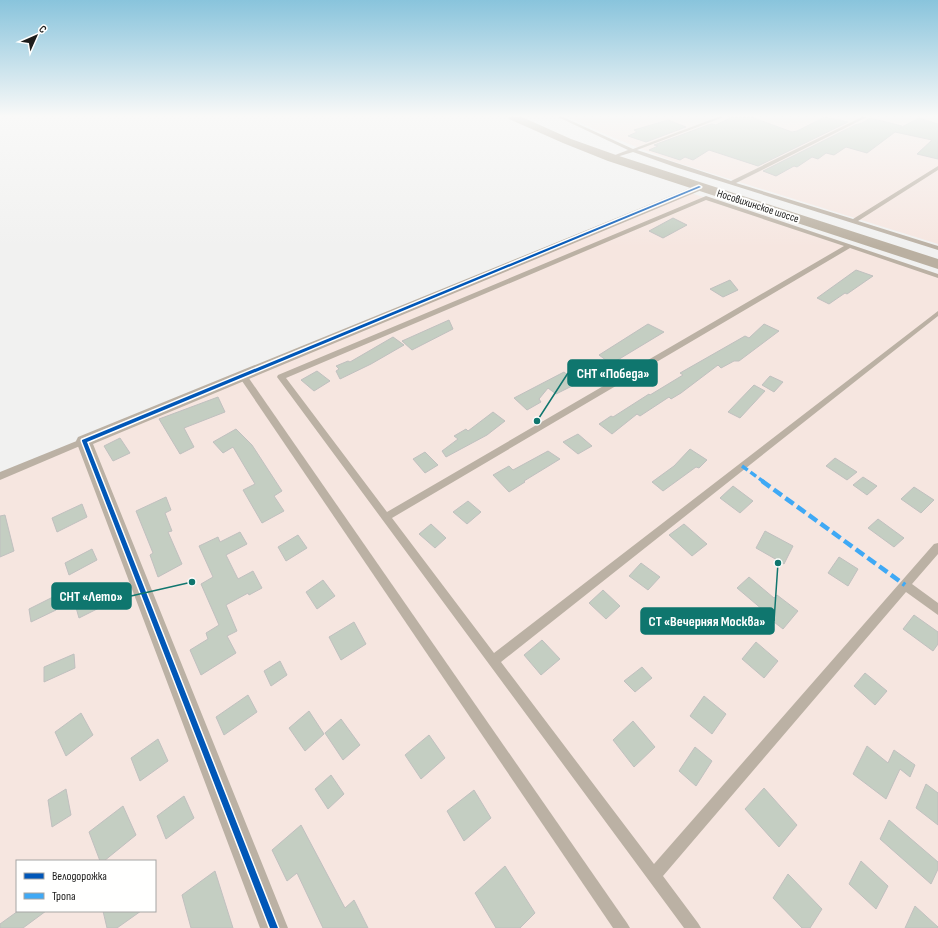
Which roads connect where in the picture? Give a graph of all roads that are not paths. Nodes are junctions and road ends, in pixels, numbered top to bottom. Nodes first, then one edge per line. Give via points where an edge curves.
1 (619, 160) edge
2 (663, 160) edge
3 (776, 160) edge
4 (938, 168) edge
5 (730, 183) junction
6 (700, 187) junction
7 (854, 221) junction
8 (849, 246) junction
9 (938, 248) edge
10 (938, 264) edge
11 (938, 276) edge
12 (938, 313) edge
13 (243, 376) junction
14 (84, 441) junction
15 (0, 476) edge
16 (386, 516) junction
17 (938, 547) edge
18 (905, 585) junction
19 (938, 610) edge
20 (493, 661) junction
21 (654, 875) junction
22 (274, 928) edge
23 (622, 928) edge
24 (693, 928) edge

1 - 6 main road, Носовихинское шоссе
2 - 5 lane
3 - 5 lane
4 - 7 lane
5 - 7 lane
6 - 10 main road, Носовихинское шоссе
6 - 13 street
7 - 9 lane
8 - 11 lane
8 - 16 lane
8 - 16 lane via 706,198 281,377
12 - 20 lane
13 - 14 street
13 - 23 lane
14 - 15 lane
14 - 22 street
16 - 20 lane
17 - 18 lane
18 - 19 lane
18 - 21 lane
20 - 21 lane
21 - 24 lane

